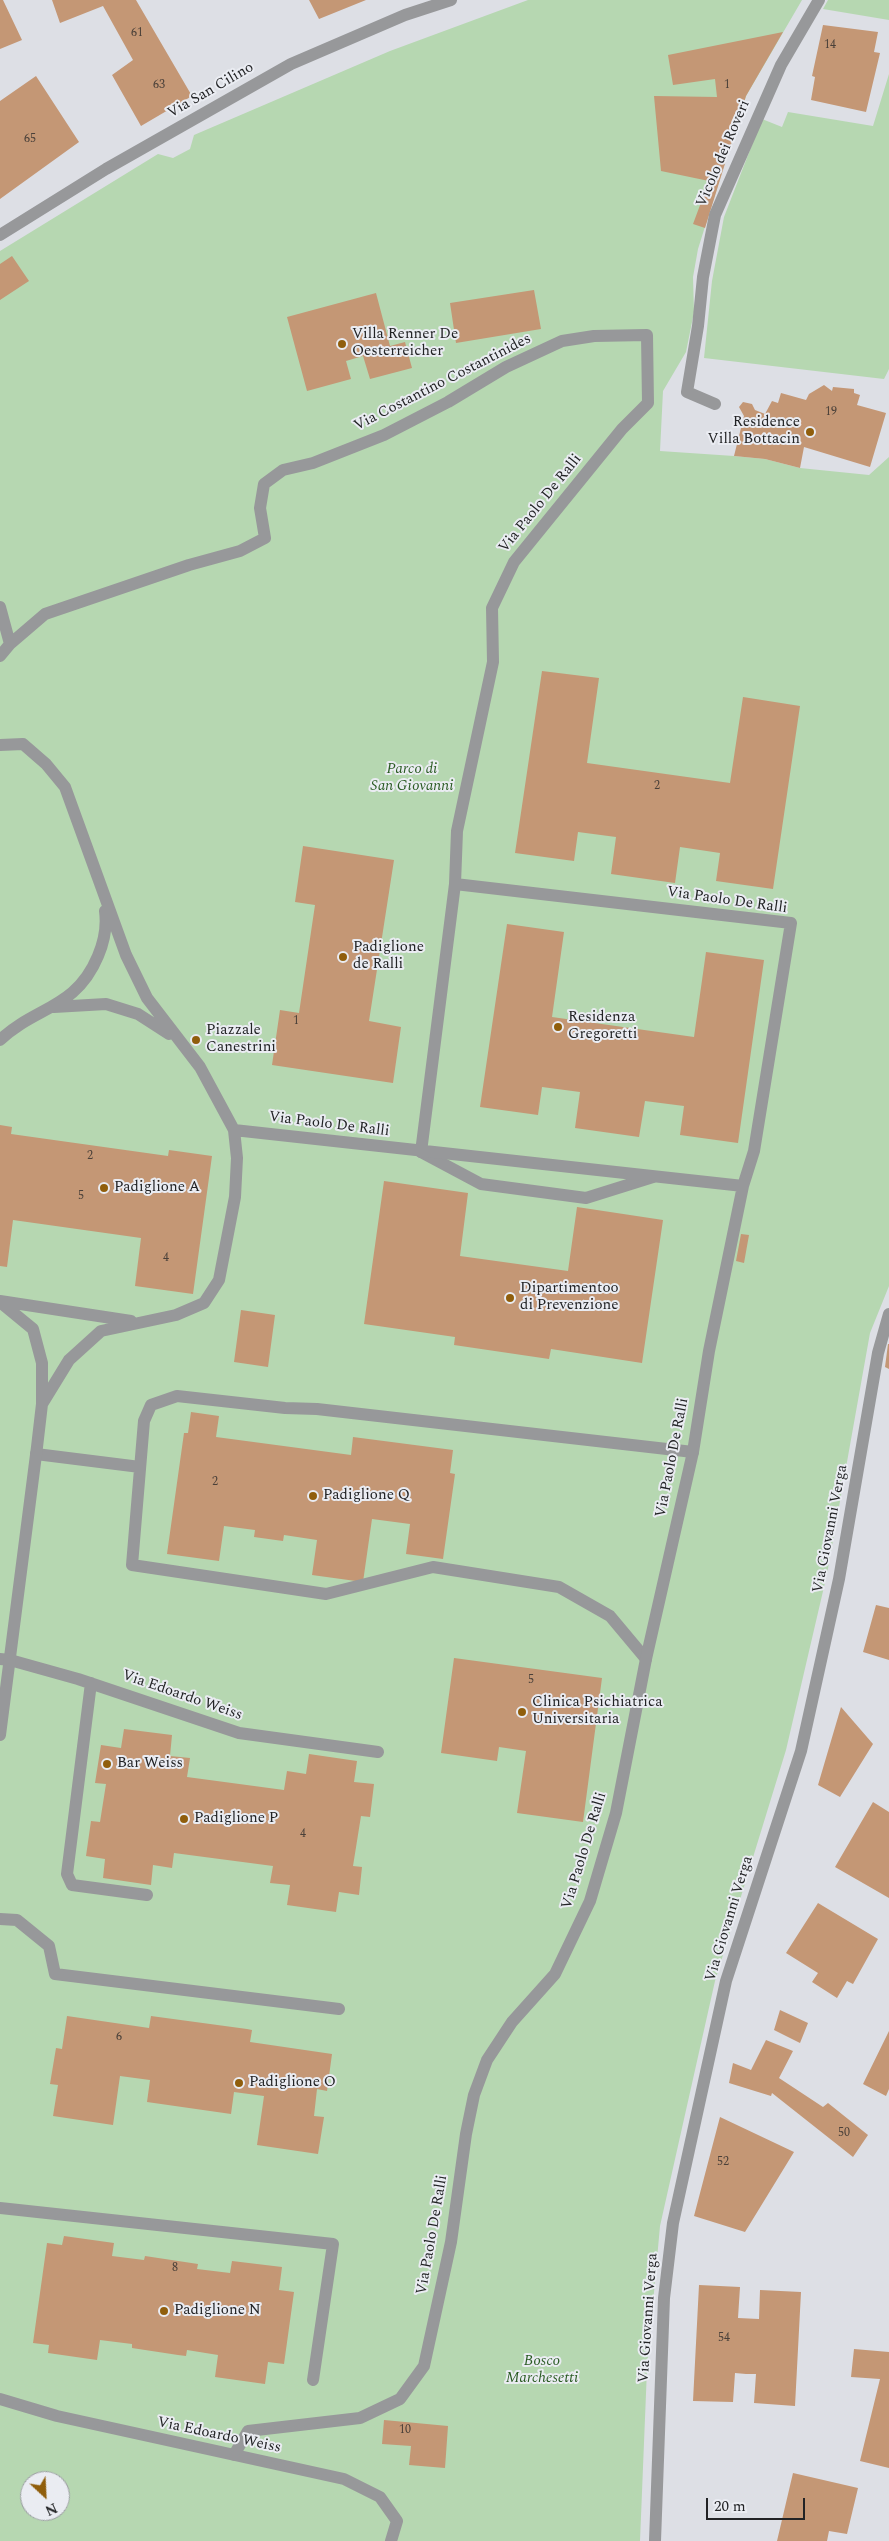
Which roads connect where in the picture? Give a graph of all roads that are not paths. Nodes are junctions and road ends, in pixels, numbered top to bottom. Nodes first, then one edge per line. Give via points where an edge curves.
1 (451, 0) edge
2 (819, 0) edge
3 (0, 235) edge
4 (647, 335) joint
5 (715, 404) dead end
6 (0, 607) edge
7 (10, 644) junction
8 (0, 656) edge
9 (0, 745) edge
10 (455, 884) junction
11 (102, 894) junction
12 (53, 1007) junction
13 (176, 1038) junction
14 (0, 1040) edge
15 (234, 1130) junction
16 (421, 1152) junction
17 (653, 1177) junction
18 (743, 1186) junction
19 (0, 1302) edge
20 (889, 1314) edge
21 (141, 1322) junction
22 (42, 1404) junction
23 (694, 1452) junction
24 (36, 1454) junction
25 (140, 1467) junction
26 (646, 1659) junction
27 (5, 1660) edge
28 (91, 1683) junction
29 (0, 1735) edge
30 (378, 1752) dead end
31 (147, 1895) dead end
32 (0, 1919) edge
33 (339, 2009) dead end
34 (0, 2208) edge
35 (313, 2380) dead end
36 (0, 2399) edge
37 (234, 2455) junction
38 (391, 2541) edge
39 (655, 2541) edge

1 - 3 street, Via San Cilino via 405,15 291,64 106,169
2 - 5 street, Vicolo dei Roveri via 781,65 715,215 687,392
4 - 7 street, Via Costantino Costantinides via 594,336 562,341 506,367 384,435 313,463 283,470 264,484 260,508 264,538 240,551 45,614
4 - 10 street, Via Paolo De Ralli via 648,403 514,562 492,608 493,662 457,831
6 - 7 street
7 - 8 street
9 - 11 street via 22,744 46,764 65,787
10 - 16 street, Via Paolo De Ralli
10 - 18 street, Via Paolo De Ralli via 791,923 754,1152
11 - 12 street via 107,921 90,975 75,992
11 - 13 street via 147,998
12 - 13 street via 106,1004 138,1014
12 - 14 street via 11,1030
13 - 15 street via 200,1067
15 - 16 street, Via Paolo De Ralli
15 - 21 street via 237,1158 235,1197 219,1280 204,1303 176,1315
16 - 17 street, Via Paolo De Ralli
16 - 17 street via 481,1184 586,1198
17 - 18 street, Via Paolo De Ralli
18 - 23 street, Via Paolo De Ralli via 708,1351
19 - 21 street
19 - 22 street via 32,1329 42,1363
20 - 39 street, Via Giovanni Verga via 878,1353 839,1579 800,1751 726,1981 674,2223 664,2298
21 - 22 street via 101,1330 68,1360
22 - 24 street
23 - 25 street via 177,1396 151,1405 144,1421
23 - 26 street, Via Paolo De Ralli
24 - 25 street
24 - 27 street
25 - 26 street via 132,1565 326,1594 433,1567 559,1587 610,1616
26 - 37 street, Via Paolo De Ralli via 616,1813 590,1901 555,1974 512,2022 487,2060 474,2095 451,2242 424,2366 400,2398 360,2418 248,2431
27 - 28 street, Via Edoardo Weiss
27 - 29 street
28 - 30 street, Via Edoardo Weiss via 239,1733
28 - 31 street via 68,1874 72,1885
32 - 33 street via 17,1920 49,1946 55,1974
34 - 35 street via 333,2244
36 - 37 street, Via Edoardo Weiss via 66,2418
37 - 38 street, Via Edoardo Weiss via 344,2479 380,2497 397,2521

